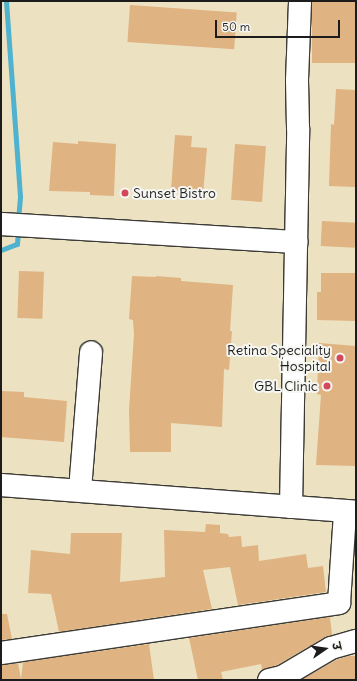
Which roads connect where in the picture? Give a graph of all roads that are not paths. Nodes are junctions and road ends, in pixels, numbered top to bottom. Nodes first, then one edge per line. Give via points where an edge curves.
1 (300, 1) edge
2 (11, 224) edge
3 (296, 242) junction
4 (90, 352) dead end
5 (1, 485) edge
6 (80, 490) junction
7 (291, 507) junction
8 (351, 512) edge
9 (356, 642) edge
10 (1, 653) edge
11 (269, 680) edge

1 - 3 street
2 - 3 street
3 - 7 street
4 - 6 street
5 - 6 street
6 - 7 street
7 - 8 street
8 - 10 street via 339,603
9 - 11 street via 331,648 282,676

